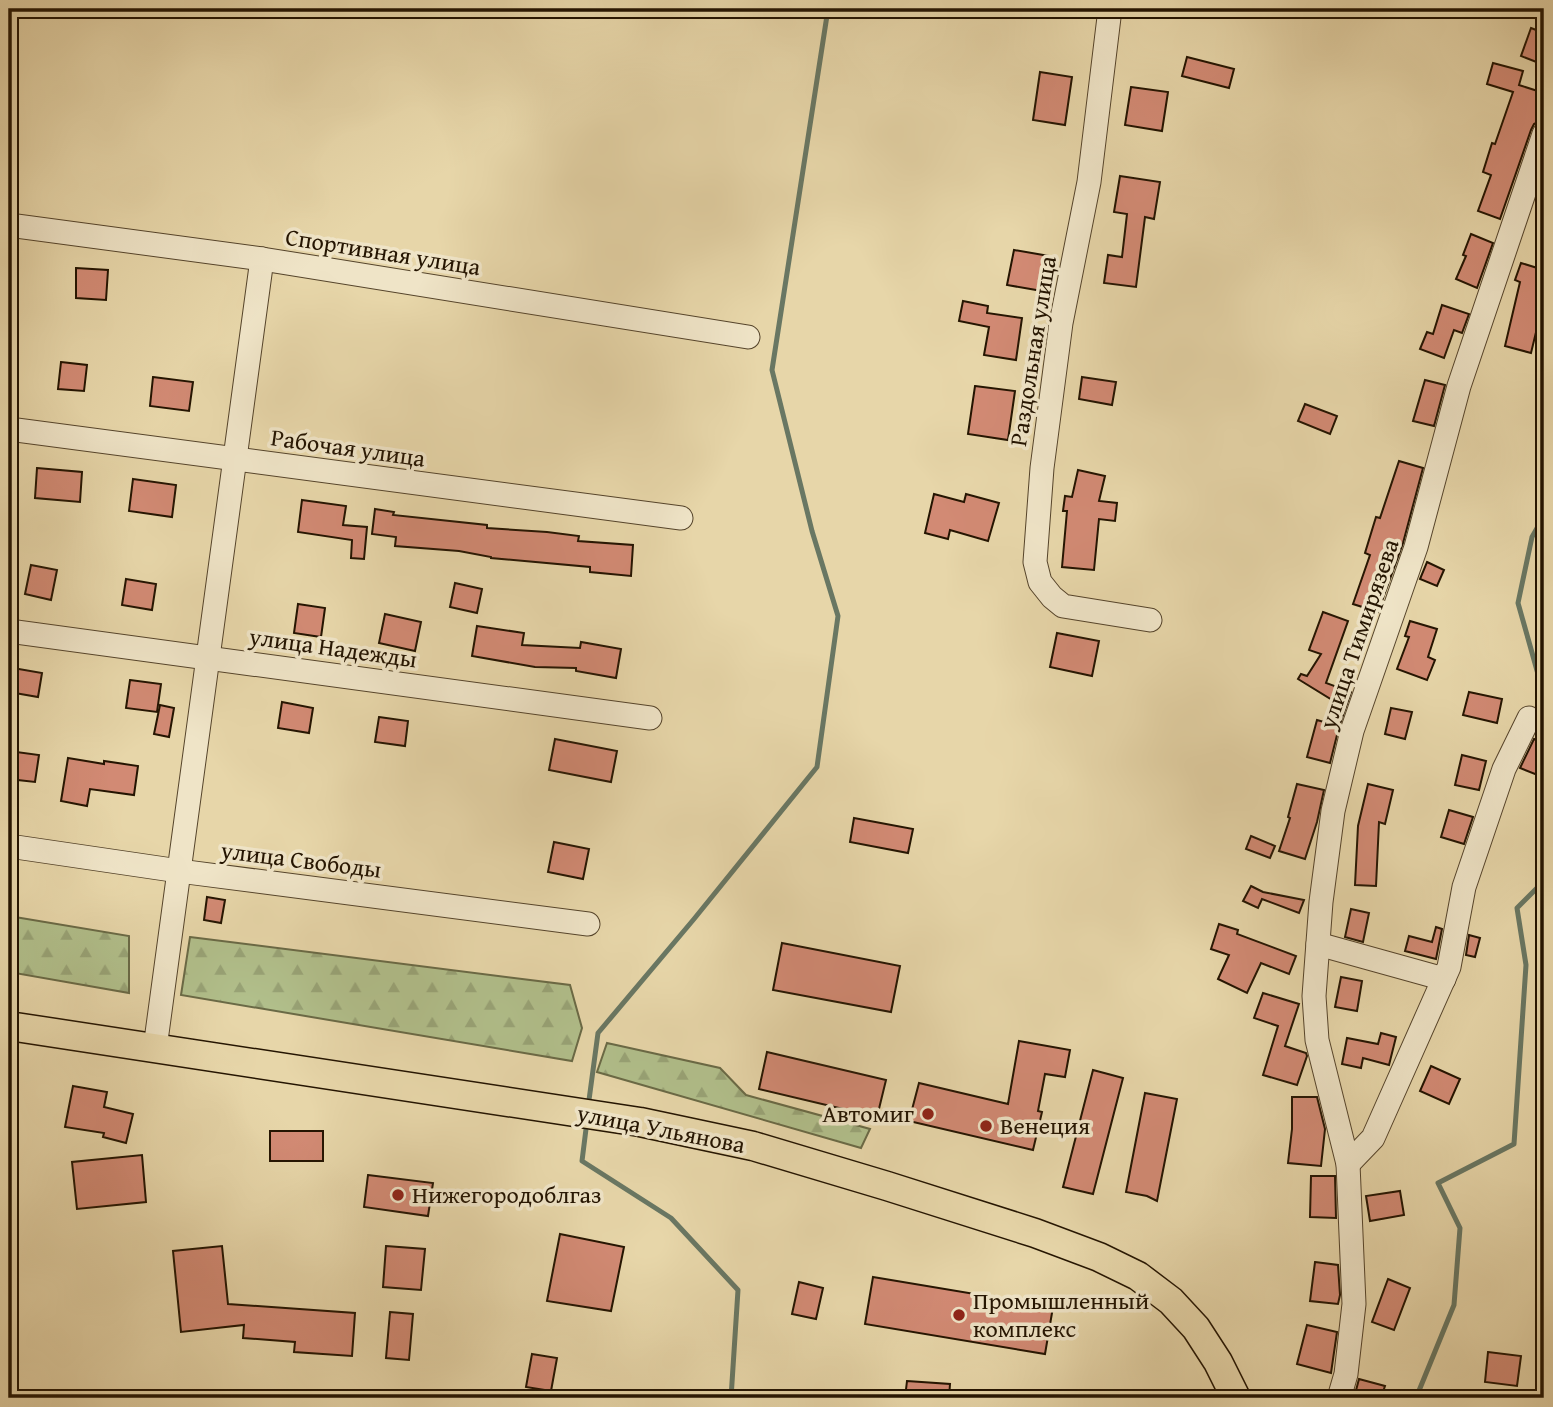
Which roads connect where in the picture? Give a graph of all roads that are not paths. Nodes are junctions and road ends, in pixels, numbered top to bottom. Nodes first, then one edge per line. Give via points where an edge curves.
1 (1110, 9) edge
2 (1544, 134) edge
3 (9, 225) edge
4 (262, 259) junction
5 (748, 337) dead end
6 (9, 429) edge
7 (235, 459) junction
8 (681, 518) dead end
9 (1150, 620) dead end
10 (9, 631) edge
11 (208, 658) junction
12 (650, 718) dead end
13 (1530, 718) dead end
14 (9, 846) edge
15 (179, 871) junction
16 (588, 924) dead end
17 (1318, 944) junction
18 (1444, 979) junction
19 (9, 1026) edge
20 (155, 1048) junction
21 (1348, 1164) junction
22 (1236, 1398) edge
23 (1339, 1398) edge

1 - 9 street, Раздольная улица via 1089,183 1061,323 1035,562 1040,582 1063,606
2 - 17 street, улица Тимирязева via 1460,386 1416,547 1352,731 1333,811
3 - 4 street, Спортивная улица
4 - 5 street, Спортивная улица
4 - 7 street
6 - 7 street, Рабочая улица
7 - 8 street, Рабочая улица
7 - 11 street
10 - 11 street, улица Надежды
11 - 12 street, улица Надежды
11 - 15 street
13 - 18 street via 1504,769 1464,887
14 - 15 street, улица Свободы
15 - 16 street, улица Свободы
15 - 20 street
17 - 18 street
17 - 21 street, улица Тимирязева via 1317,1040
18 - 21 street via 1373,1138
19 - 20 main road, улица Ульянова
20 - 22 main road, улица Ульянова via 640,1122 753,1146 1023,1229 1099,1257 1138,1276 1171,1301 1196,1328
21 - 23 street, улица Тимирязева via 1354,1304

